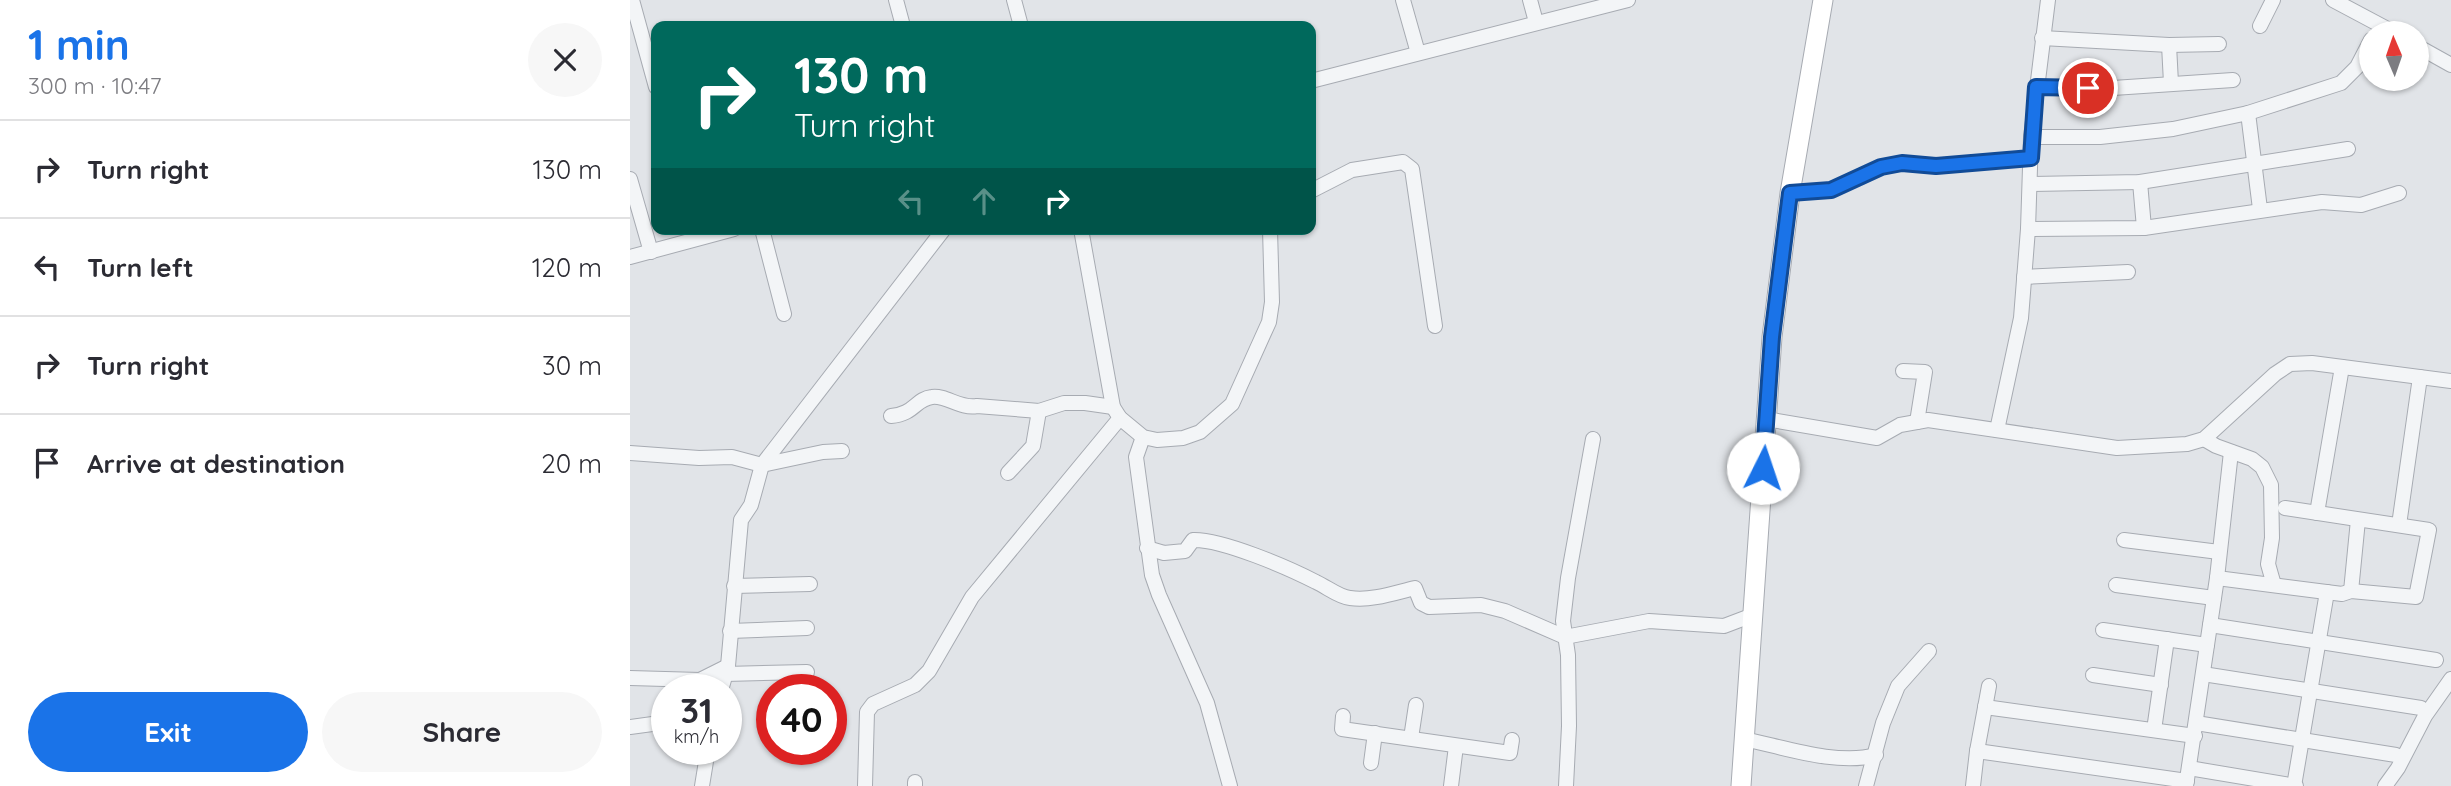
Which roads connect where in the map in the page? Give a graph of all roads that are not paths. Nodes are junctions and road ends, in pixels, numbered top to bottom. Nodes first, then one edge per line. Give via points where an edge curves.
1 (632, 0) edge
2 (896, 0) edge
3 (1014, 0) edge
4 (1403, 0) edge
5 (1530, 0) edge
6 (1628, 0) edge
7 (1823, 0) edge
8 (2048, 0) edge
9 (2273, 0) edge
10 (2333, 0) edge
11 (1577, 6) edge
12 (2358, 6) edge
13 (902, 21) edge
14 (1020, 21) edge
15 (2370, 21) edge
16 (1536, 22) junction
17 (2260, 26) dead end
18 (2042, 38) junction
19 (2219, 44) dead end
20 (2169, 45) junction
21 (1418, 53) junction
22 (2429, 53) edge
23 (2359, 63) edge
24 (2451, 65) edge
25 (651, 69) edge
26 (1316, 80) edge
27 (2234, 80) dead end
28 (2171, 83) junction
29 (2036, 87) junction
30 (2248, 113) junction
31 (2031, 137) junction
32 (2348, 149) dead end
33 (2031, 158) junction
34 (2254, 162) junction
35 (630, 179) edge
36 (2140, 182) junction
37 (2030, 184) junction
38 (1316, 188) edge
39 (1790, 193) junction
40 (2399, 193) dead end
41 (2260, 209) junction
42 (2144, 228) junction
43 (2028, 229) junction
44 (696, 235) edge
45 (764, 235) edge
46 (939, 235) edge
47 (1082, 235) edge
48 (1270, 235) edge
49 (650, 252) junction
50 (630, 257) edge
51 (2128, 272) dead end
52 (2024, 277) junction
53 (784, 314) dead end
54 (1435, 326) dead end
55 (2342, 367) junction
56 (1903, 371) dead end
57 (2420, 377) junction
58 (2451, 381) edge
59 (1039, 411) junction
60 (1117, 413) junction
61 (891, 416) dead end
62 (1766, 419) junction
63 (1917, 422) junction
64 (1997, 430) junction
65 (1143, 437) junction
66 (1593, 439) dead end
67 (2204, 439) junction
68 (842, 451) dead end
69 (2231, 452) junction
70 (630, 453) edge
71 (762, 465) junction
72 (1008, 473) dead end
73 (2285, 508) dead end
74 (2317, 513) junction
75 (2358, 520) junction
76 (2399, 525) junction
77 (2124, 540) dead end
78 (1147, 548) junction
79 (2220, 552) junction
80 (2217, 578) junction
81 (810, 584) dead end
82 (2116, 585) dead end
83 (2274, 585) junction
84 (734, 586) junction
85 (2351, 591) junction
86 (2328, 593) junction
87 (2214, 598) junction
88 (1753, 615) junction
89 (2210, 625) junction
90 (807, 628) dead end
91 (2103, 630) dead end
92 (730, 631) junction
93 (1565, 637) junction
94 (2167, 639) junction
95 (2319, 643) junction
96 (2207, 645) junction
97 (1929, 651) dead end
98 (2436, 660) dead end
99 (726, 670) junction
100 (807, 672) dead end
101 (725, 674) edge
102 (2203, 674) junction
103 (2093, 675) dead end
104 (630, 678) edge
105 (2451, 680) edge
106 (2161, 685) junction
107 (1989, 686) dead end
108 (2311, 690) junction
109 (1416, 705) dead end
110 (1985, 707) junction
111 (2421, 708) dead end
112 (1343, 716) dead end
113 (651, 724) edge
114 (630, 727) edge
115 (2196, 729) junction
116 (2154, 730) junction
117 (1375, 733) junction
118 (1411, 738) junction
119 (1744, 739) junction
120 (1512, 740) dead end
121 (2302, 740) junction
122 (1456, 746) junction
123 (1977, 751) junction
124 (1876, 755) junction
125 (2396, 755) dead end
126 (1371, 763) dead end
127 (705, 765) edge
128 (2188, 778) edge
129 (702, 786) edge
130 (865, 786) edge
131 (1230, 786) edge
132 (1451, 786) edge
133 (1566, 786) edge
134 (1741, 786) edge
135 (1866, 786) edge
136 (1973, 786) edge
137 (2295, 786) edge
138 (2385, 786) edge

1 - 25 street
2 - 13 street
3 - 14 street
4 - 21 street
5 - 16 street
6 - 11 street
7 - 39 street
8 - 18 street
9 - 17 street
10 - 12 street
11 - 16 street
12 - 15 street
16 - 21 street
18 - 20 street
18 - 29 street
19 - 20 street
20 - 28 street
21 - 26 street
22 - 24 street
23 - 30 street via 2341,83
27 - 28 street
28 - 29 street
29 - 31 street
30 - 31 street via 2100,138
30 - 34 street
31 - 33 street
32 - 34 street
33 - 37 street
33 - 39 street via 1936,166 1902,163 1881,167 1831,190
34 - 36 street
34 - 41 street
35 - 49 street
36 - 37 street
36 - 42 street
37 - 43 street
38 - 54 street via 1352,170 1403,162 1412,169
39 - 62 street
40 - 41 street via 2361,205 2322,202
41 - 42 street
42 - 43 street
43 - 52 street
44 - 49 street
45 - 53 street
46 - 71 street
47 - 60 street
48 - 65 street via 1269,322 1232,404 1200,432 1183,438
49 - 50 street
51 - 52 street
52 - 64 street via 2021,318
55 - 57 street
55 - 67 street via 2290,365
55 - 74 street
56 - 63 street via 1925,372
57 - 58 street
57 - 76 street
59 - 60 street via 1086,403
59 - 61 street via 968,408 935,396 921,400 911,412
59 - 72 street via 1033,446
60 - 65 street
60 - 130 street via 972,597 929,671 915,685 873,704 867,712
62 - 63 street via 1877,438 1900,425
62 - 88 street
63 - 64 street
64 - 67 street via 2117,449
65 - 78 street via 1136,457
66 - 93 street via 1568,578
67 - 69 street
68 - 71 street
69 - 79 street
69 - 83 street via 2262,467 2271,485 2269,564
70 - 71 street via 732,457
71 - 84 street via 751,505 740,520
73 - 74 street
74 - 75 street
75 - 76 street
75 - 85 street
76 - 85 street via 2429,530 2416,597
77 - 79 street
78 - 93 street via 1185,551 1193,540 1203,539 1292,570 1348,598 1379,597 1415,588 1421,603 1429,607 1481,605
78 - 131 street via 1159,595 1207,703
79 - 80 street
80 - 83 street
80 - 87 street
81 - 84 street
82 - 87 street
83 - 86 street
84 - 92 street
85 - 86 street
86 - 95 street
87 - 89 street
88 - 93 street via 1724,626 1649,621
88 - 119 street
89 - 95 street
89 - 96 street
90 - 92 street
91 - 94 street
92 - 99 street
93 - 133 street
94 - 96 street
94 - 106 street
95 - 98 street
95 - 108 street
96 - 102 street
97 - 124 street via 1898,686
99 - 100 street
99 - 101 street
99 - 104 street via 700,680
102 - 108 street
102 - 115 street
103 - 106 street
105 - 138 street
106 - 116 street
107 - 110 street
108 - 111 street
108 - 121 street
109 - 118 street
110 - 116 street
110 - 123 street
112 - 117 street via 1342,729
113 - 114 street
115 - 116 street
115 - 121 street
115 - 128 street
117 - 118 street
117 - 126 street
118 - 122 street
119 - 124 street via 1860,760
119 - 134 street
120 - 122 street via 1510,753
121 - 125 street
121 - 137 street
122 - 132 street
123 - 128 street
123 - 136 street
124 - 135 street
127 - 129 street
128 - 137 street

